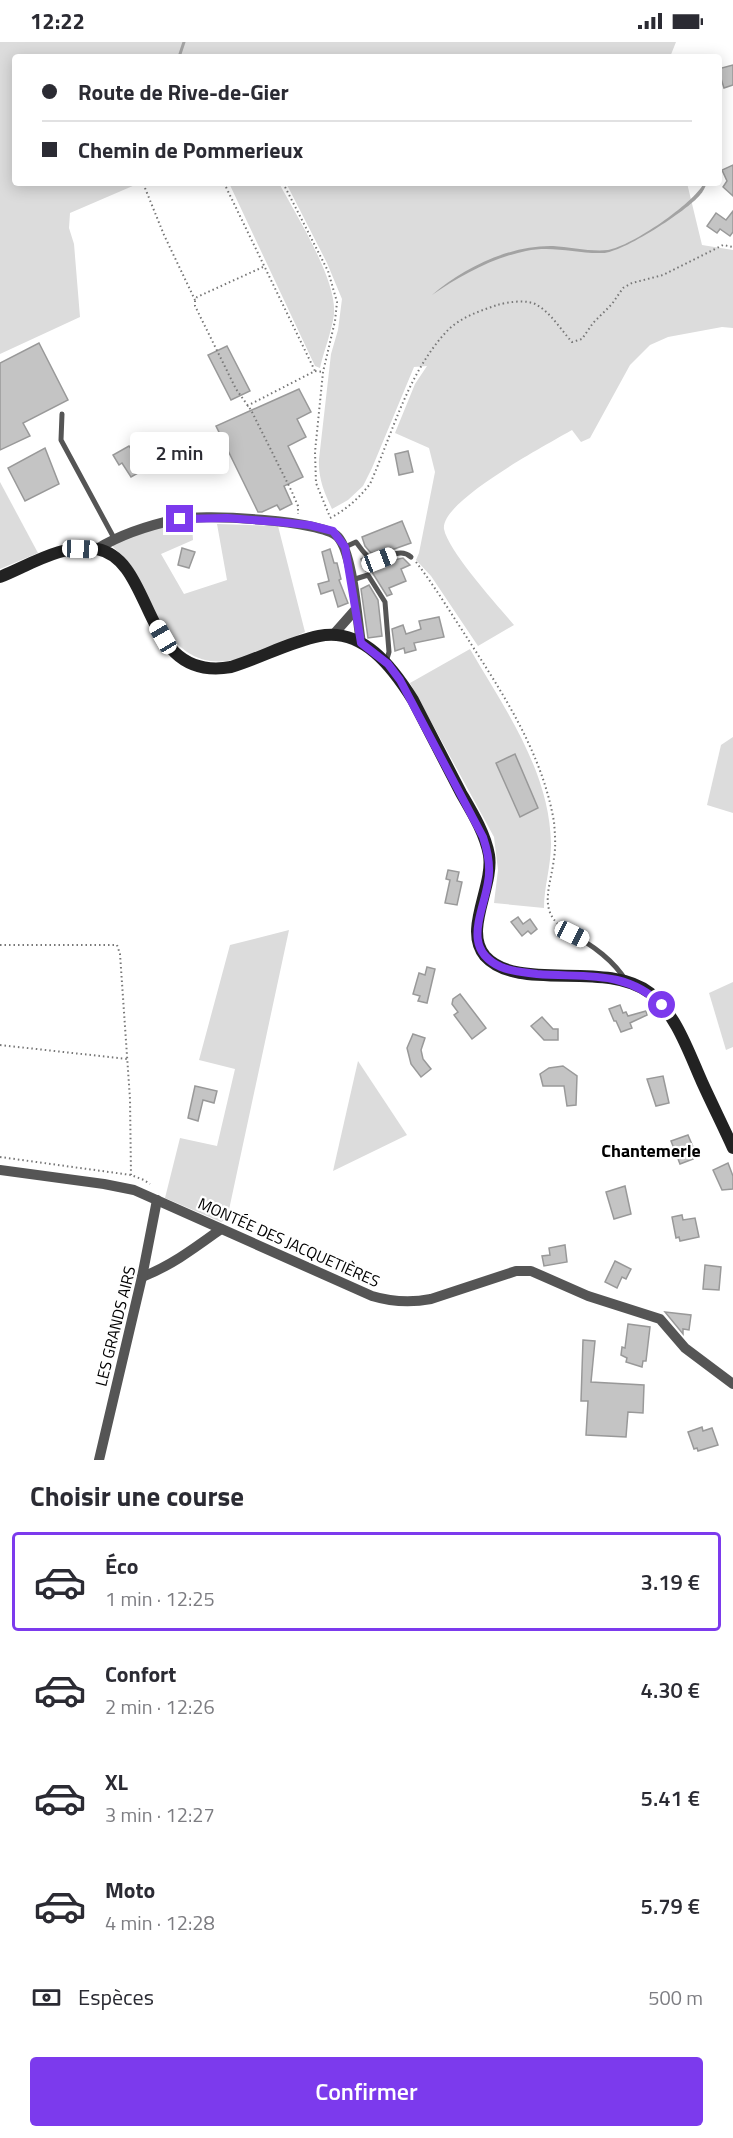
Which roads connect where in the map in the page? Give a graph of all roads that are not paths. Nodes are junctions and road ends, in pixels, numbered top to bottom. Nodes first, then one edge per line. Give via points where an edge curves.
1 (62, 414) dead end
2 (114, 538) junction
3 (345, 547) junction
4 (97, 549) junction
5 (411, 557) road end
6 (0, 577) edge
7 (352, 580) junction
8 (356, 609) junction
9 (333, 635) junction
10 (361, 643) junction
11 (386, 662) junction
12 (572, 934) road end
13 (627, 982) junction
14 (733, 1148) edge
15 (0, 1170) edge
16 (157, 1200) junction
17 (221, 1229) junction
18 (142, 1277) junction
19 (733, 1384) edge
20 (99, 1460) edge

1 - 2 lane via 61,440
2 - 3 street via 180,519 227,518 333,531
2 - 4 street
3 - 5 lane via 356,542 368,556 379,560 400,552
3 - 7 street
4 - 6 main road via 55,554
4 - 9 main road via 122,565 163,637 176,653 195,665 211,669 231,667 297,643
7 - 8 street
7 - 11 lane via 368,575 385,602 389,652
8 - 9 street
8 - 10 street
9 - 10 main road
10 - 11 main road
11 - 13 main road via 413,700 483,837 489,865 477,927 480,949 514,972 603,976
12 - 13 lane via 620,970
13 - 14 main road via 650,993 675,1024
15 - 16 street, MONTÉE DES JACQUETIÈRES via 104,1184
16 - 17 street, MONTÉE DES JACQUETIÈRES
16 - 18 street, LES GRANDS AIRS
17 - 18 street via 194,1249
17 - 19 street, MONTÉE DES JACQUETIÈRES via 388,1300 417,1302 516,1270 531,1271 588,1296 660,1319 685,1348
18 - 20 street, LES GRANDS AIRS

